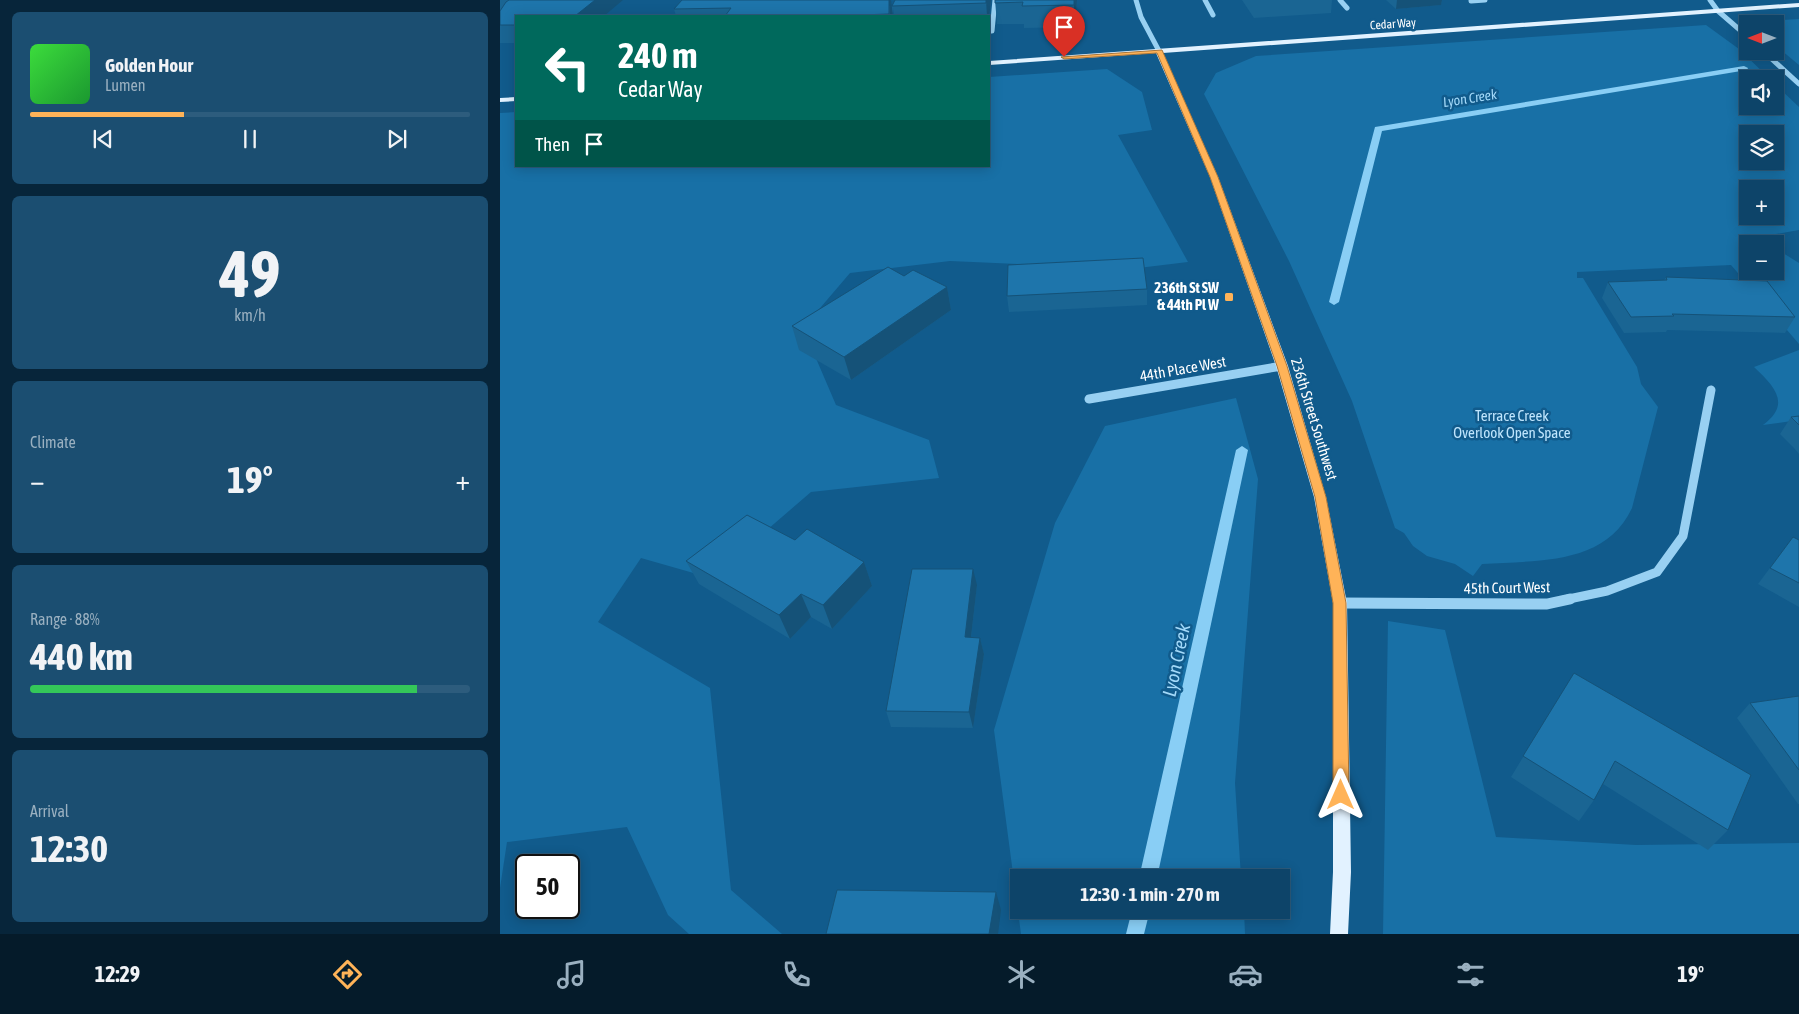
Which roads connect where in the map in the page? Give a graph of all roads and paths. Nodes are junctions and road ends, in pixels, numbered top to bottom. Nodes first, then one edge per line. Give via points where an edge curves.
1 (995, 0) edge
2 (1136, 0) edge
3 (1205, 0) edge
4 (1340, 0) edge
5 (1471, 0) edge
6 (1485, 0) edge
7 (1710, 0) edge
8 (1799, 5) edge
9 (1346, 8) dead end
10 (1718, 11) junction
11 (1212, 15) dead end
12 (1739, 29) edge
13 (990, 31) edge
14 (1159, 51) junction
15 (1773, 60) edge
16 (990, 63) edge
17 (1799, 84) edge
18 (515, 99) edge
19 (500, 100) edge
20 (1282, 366) junction
21 (1711, 390) dead end
22 (1089, 399) dead end
23 (1340, 603) junction
24 (1339, 934) edge

1 - 13 street
2 - 14 street, 236th Street Southwest
3 - 11 street
4 - 9 street
5 - 6 street
7 - 10 street
8 - 10 main road, Cedar Way
10 - 12 street
10 - 14 main road, Cedar Way
14 - 16 main road, Cedar Way
14 - 20 main road, 236th Street Southwest via 1214,177
15 - 17 street
18 - 19 main road
20 - 22 street, 44th Place West
20 - 23 main road, 236th Street Southwest via 1320,497
21 - 23 street, 45th Court West via 1683,536 1657,572 1607,591 1547,604
23 - 24 main road, 236th Street Southwest via 1342,872

